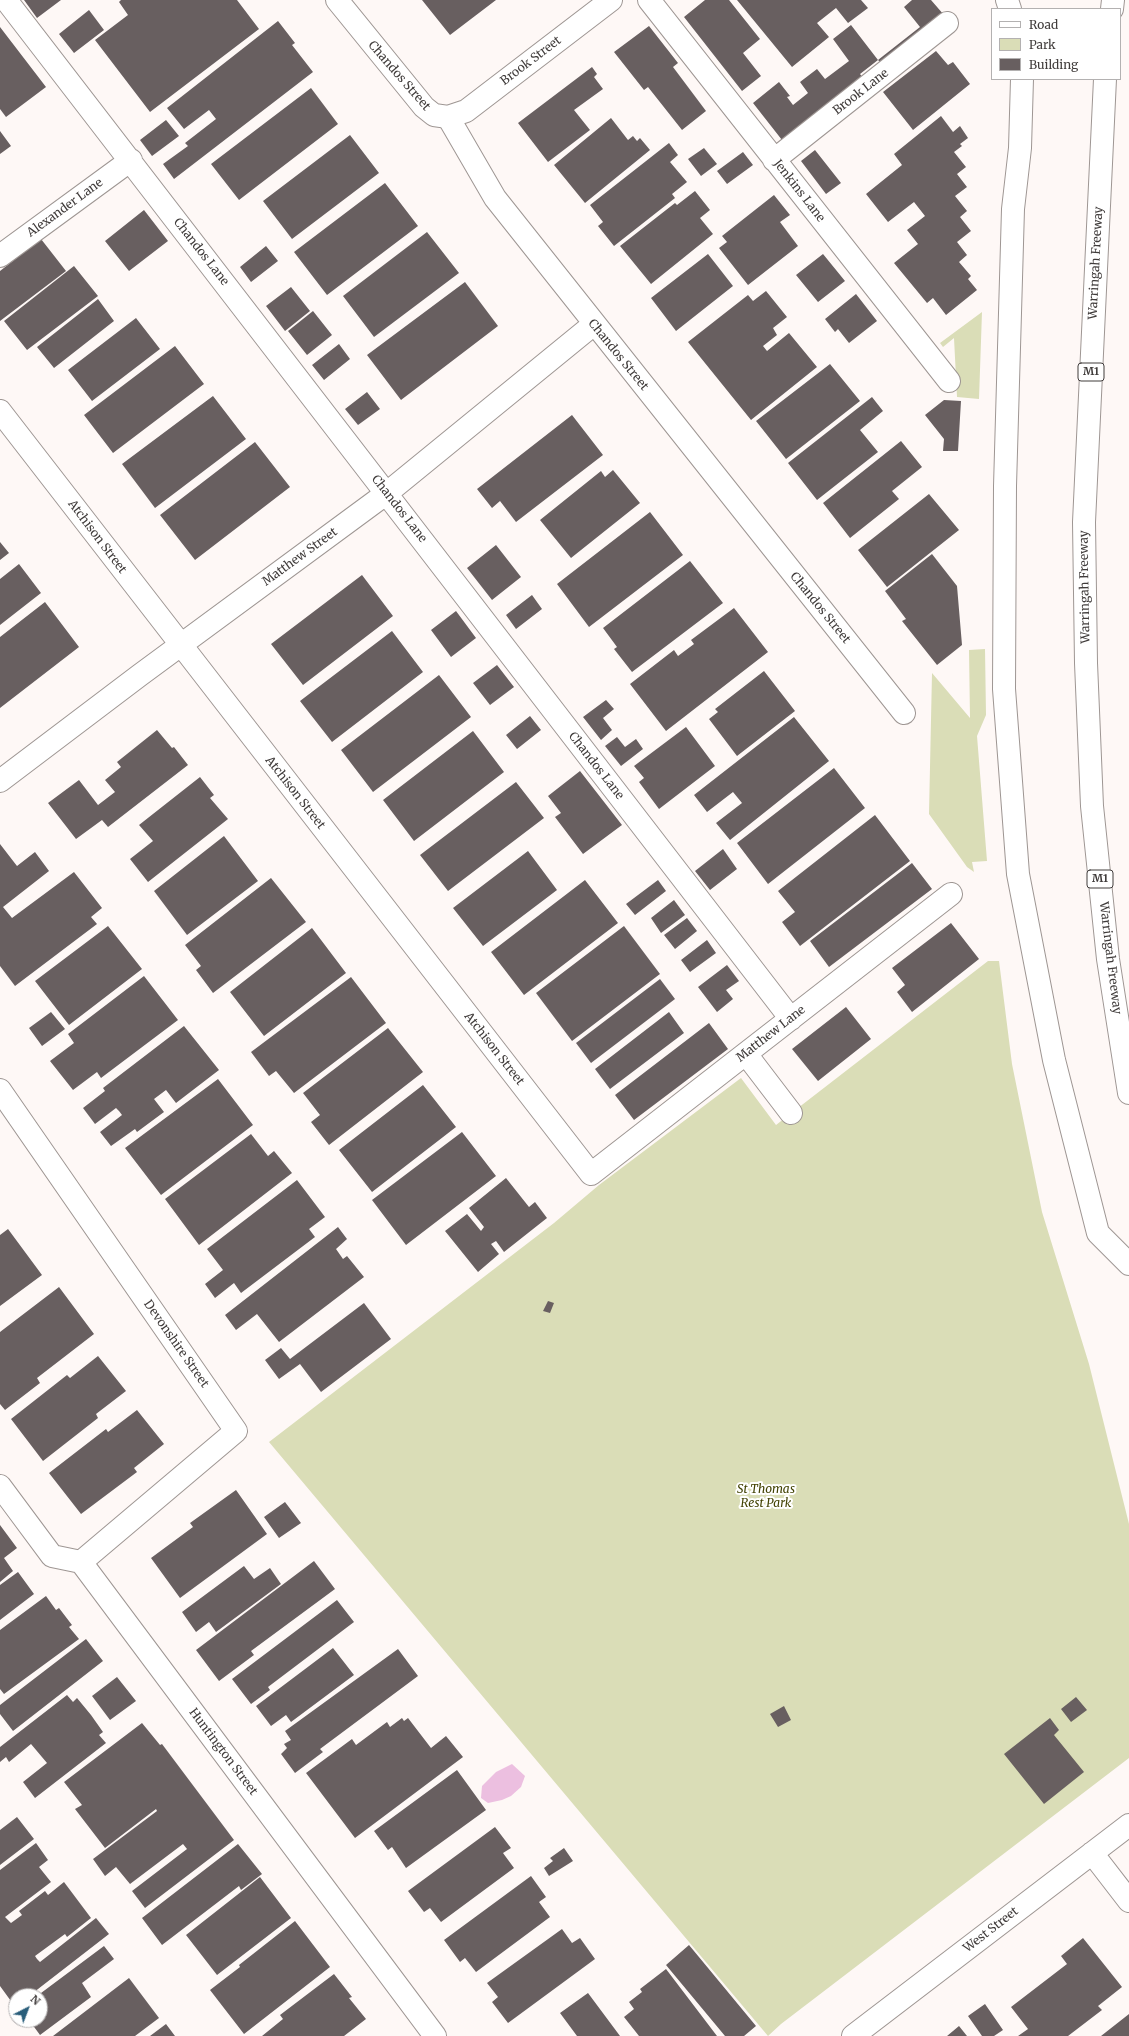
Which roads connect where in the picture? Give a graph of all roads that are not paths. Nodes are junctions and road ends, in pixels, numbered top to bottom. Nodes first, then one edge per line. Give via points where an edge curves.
1 (6, 0) edge
2 (337, 0) edge
3 (611, 0) edge
4 (649, 0) edge
5 (947, 24) dead end
6 (1022, 80) edge
7 (1105, 80) edge
8 (448, 117) junction
9 (131, 160) junction
10 (774, 160) junction
11 (0, 256) edge
12 (594, 324) junction
13 (949, 381) dead end
14 (0, 410) edge
15 (387, 493) junction
16 (180, 645) junction
17 (904, 713) dead end
18 (0, 781) edge
19 (951, 894) dead end
20 (791, 1019) junction
21 (746, 1054) junction
22 (0, 1090) edge
23 (1129, 1092) edge
24 (791, 1113) dead end
25 (591, 1174) joint
26 (1129, 1264) edge
27 (0, 1486) edge
28 (81, 1562) junction
29 (1129, 1825) edge
30 (1092, 1853) junction
31 (1129, 1902) edge
32 (435, 2036) edge
33 (853, 2036) edge

1 - 9 main road, Chandos Lane
2 - 8 main road, Chandos Street via 424,107 434,115
3 - 8 main road, Brook Street via 466,111
4 - 10 main road, Jenkins Lane
5 - 10 main road, Brook Lane
6 - 26 main road via 1020,148 1013,209 1005,494 1004,688 1018,874 1054,1060 1098,1233
7 - 23 main road, Warringah Freeway / M1 via 1084,522 1086,663 1092,806 1108,959
8 - 12 main road, Chandos Street via 495,198
9 - 11 main road, Alexander Lane
9 - 15 main road, Chandos Lane
10 - 13 main road, Jenkins Lane
12 - 15 main road, Matthew Street
12 - 17 main road, Chandos Street
14 - 16 main road, Atchison Street
15 - 16 main road, Matthew Street
15 - 20 main road, Chandos Lane
16 - 18 main road, Matthew Street
16 - 25 main road, Atchison Street
19 - 20 main road, Matthew Lane
20 - 21 main road, Matthew Lane
21 - 24 main road
21 - 25 main road, Matthew Lane
22 - 28 main road, Devonshire Street via 236,1431
27 - 28 main road via 52,1556
28 - 32 main road, Huntington Street
29 - 30 main road, West Street
30 - 31 main road
30 - 33 main road, West Street

